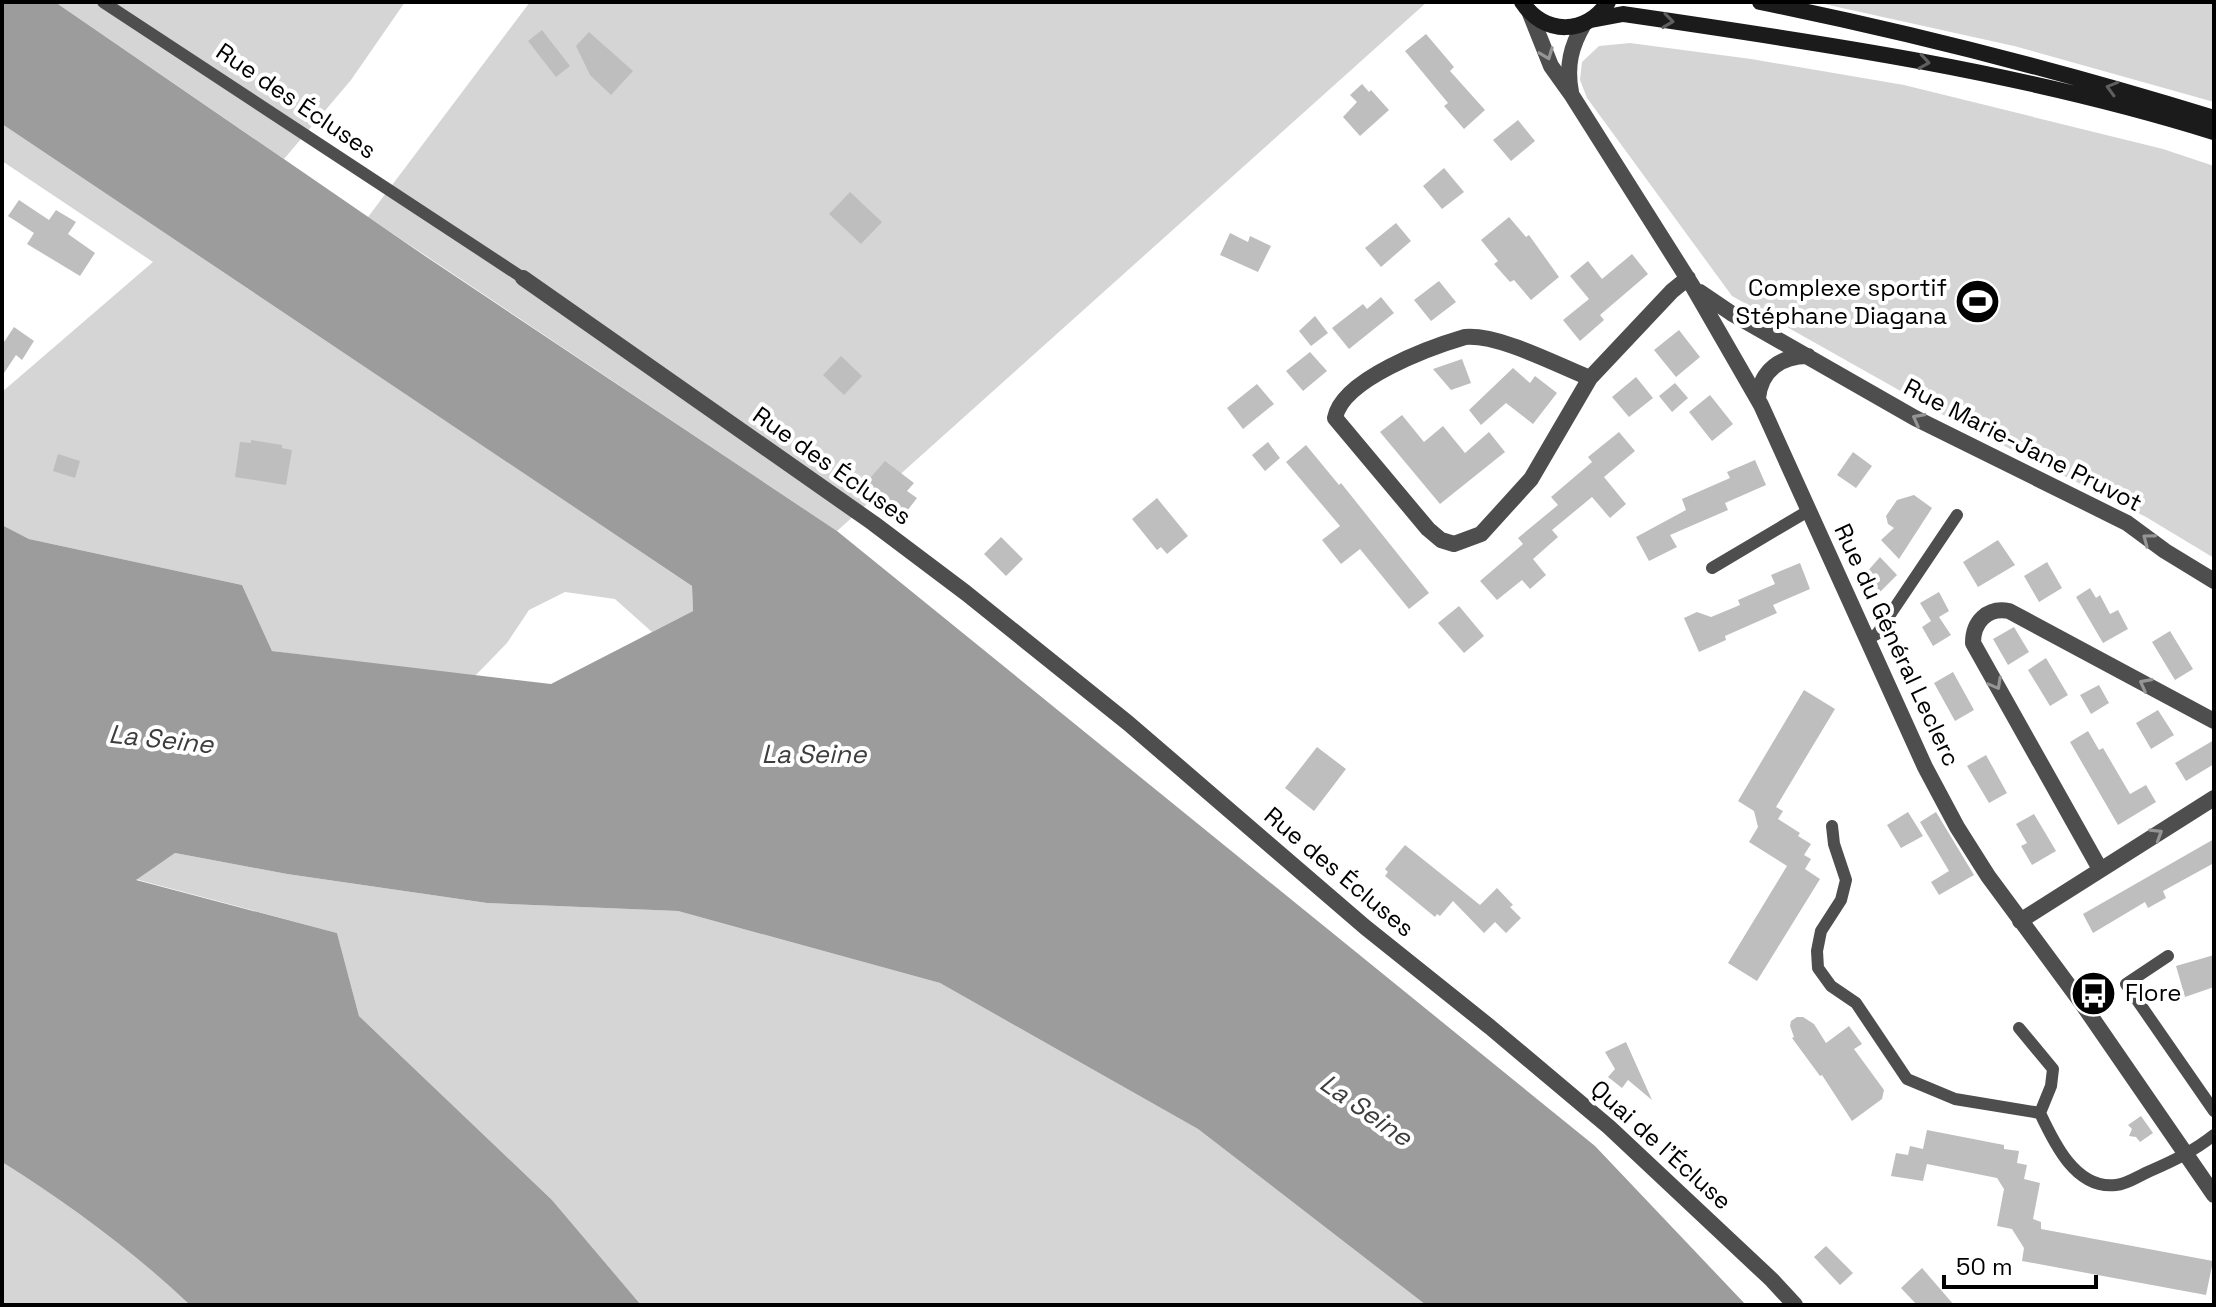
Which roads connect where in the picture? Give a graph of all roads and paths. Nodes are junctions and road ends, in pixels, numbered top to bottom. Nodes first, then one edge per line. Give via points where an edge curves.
1 (103, 2) edge
2 (1608, 2) edge
3 (1760, 2) edge
4 (1524, 5) edge
5 (1588, 22) junction
6 (1571, 94) junction
7 (2214, 118) edge
8 (2214, 132) edge
9 (523, 278) joint
10 (1690, 283) junction
11 (1808, 356) junction
12 (1590, 378) junction
13 (1758, 398) junction
14 (1808, 511) junction
15 (1957, 515) dead end
16 (1712, 568) dead end
17 (2214, 581) edge
18 (1867, 639) junction
19 (2214, 721) edge
20 (2214, 798) edge
21 (1832, 826) dead end
22 (2100, 869) junction
23 (2020, 921) junction
24 (2168, 956) dead end
25 (1490, 1027) joint
26 (2019, 1028) dead end
27 (2214, 1111) edge
28 (2040, 1113) junction
29 (2214, 1135) edge
30 (2185, 1156) junction
31 (2214, 1195) edge
32 (1795, 1305) edge

1 - 9 lane, Rue des Écluses
2 - 5 main road
7 -> 3 main road via 2019,61
4 - 5 main road via 1553,26
4 -> 6 street, Rue du Général Leclerc via 1551,66
5 - 6 street via 1570,56
5 -> 8 main road via 1623,14 1933,63
6 - 10 street, Rue du Général Leclerc
9 - 25 street, Rue des Écluses via 966,593
10 - 11 street, Rue Marie-Jane Pruvot
10 - 12 street via 1672,291
10 - 13 street, Rue du Général Leclerc
11 - 13 street via 1776,364 1762,380
17 -> 11 street, Rue Marie-Jane Pruvot via 2127,523 1915,418
12 - 12 street via 1531,479 1481,534 1454,544 1428,529 1335,418 1339,405 1399,360 1465,337 1497,342
13 - 14 street, Rue du Général Leclerc
14 - 16 lane
14 - 18 street, Rue du Général Leclerc
15 - 18 lane via 1877,634
18 - 23 street, Rue du Général Leclerc via 1951,815
19 -> 22 street via 2009,611 1993,610 1980,619 1973,643
22 -> 20 street
21 - 28 lane via 1846,880 1817,951 1818,968 1831,986 1856,1003 1907,1079 1955,1099
22 - 23 street
23 - 30 street, Rue du Général Leclerc
24 - 27 lane via 2126,984
25 - 32 street, Quai de l'Écluse via 1609,1127
26 - 28 lane via 2053,1069
28 - 30 lane via 2066,1159 2096,1182 2126,1183
29 - 30 lane
30 - 31 street, Rue du Général Leclerc

